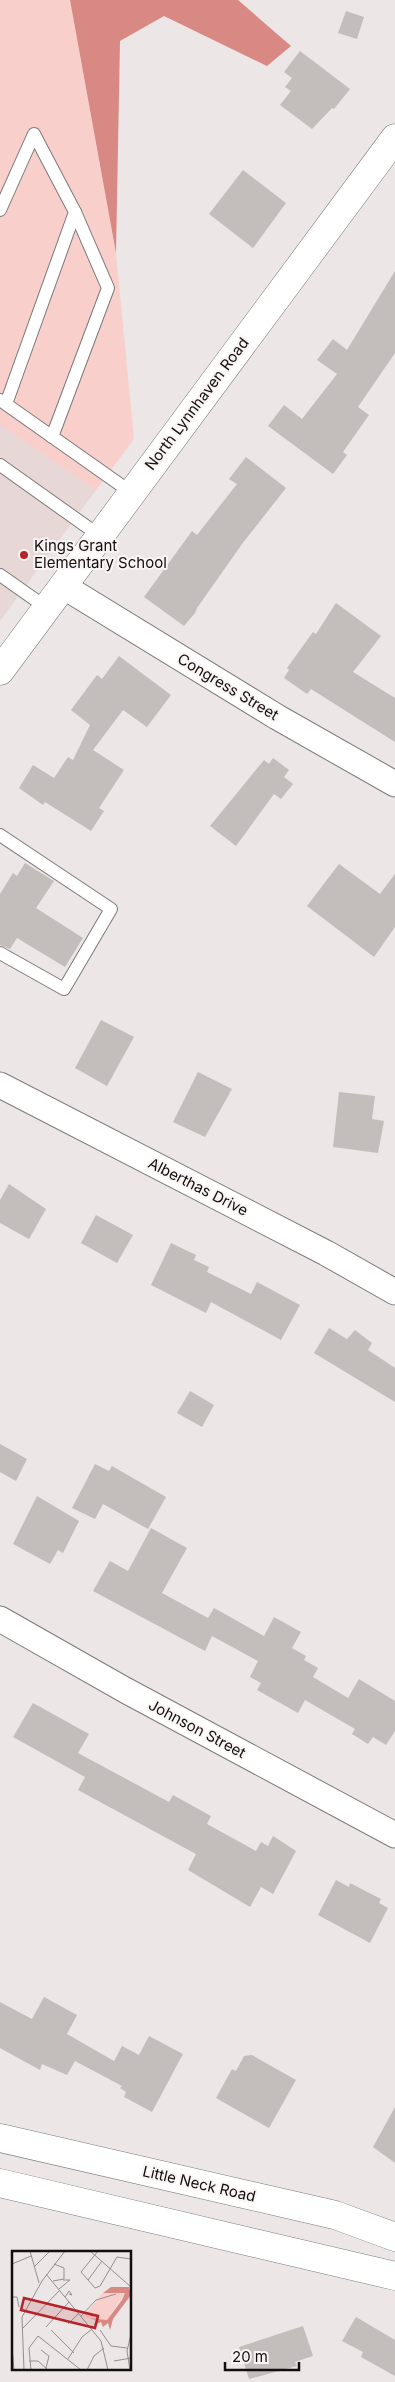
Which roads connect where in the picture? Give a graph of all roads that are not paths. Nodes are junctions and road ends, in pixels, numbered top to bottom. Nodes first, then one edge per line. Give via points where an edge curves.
1 (395, 138) edge
2 (0, 210) edge
3 (75, 212) junction
4 (3, 402) edge
5 (52, 437) junction
6 (0, 465) edge
7 (132, 493) junction
8 (100, 536) junction
9 (0, 575) edge
10 (63, 586) junction
11 (47, 608) junction
12 (0, 671) edge
13 (395, 784) edge
14 (0, 835) edge
15 (0, 953) edge
16 (0, 1085) edge
17 (395, 1292) edge
18 (0, 1619) edge
19 (395, 1835) edge
20 (0, 2138) edge
21 (0, 2182) edge
22 (395, 2237) edge
23 (395, 2276) edge

1 - 7 street, North Lynnhaven Road
2 - 3 lane via 34,134
3 - 4 lane
3 - 5 lane via 108,288
4 - 5 lane
5 - 7 lane
6 - 8 lane
7 - 8 street, North Lynnhaven Road
8 - 10 street, North Lynnhaven Road
9 - 11 lane
10 - 11 street, North Lynnhaven Road
10 - 13 street, Congress Street
11 - 12 street, North Lynnhaven Road
14 - 15 lane via 111,909 64,989
16 - 17 street, Alberthas Drive via 326,1253
18 - 19 street, Johnson Street via 124,1690
20 - 22 street, Little Neck Road via 335,2215
21 - 23 street

